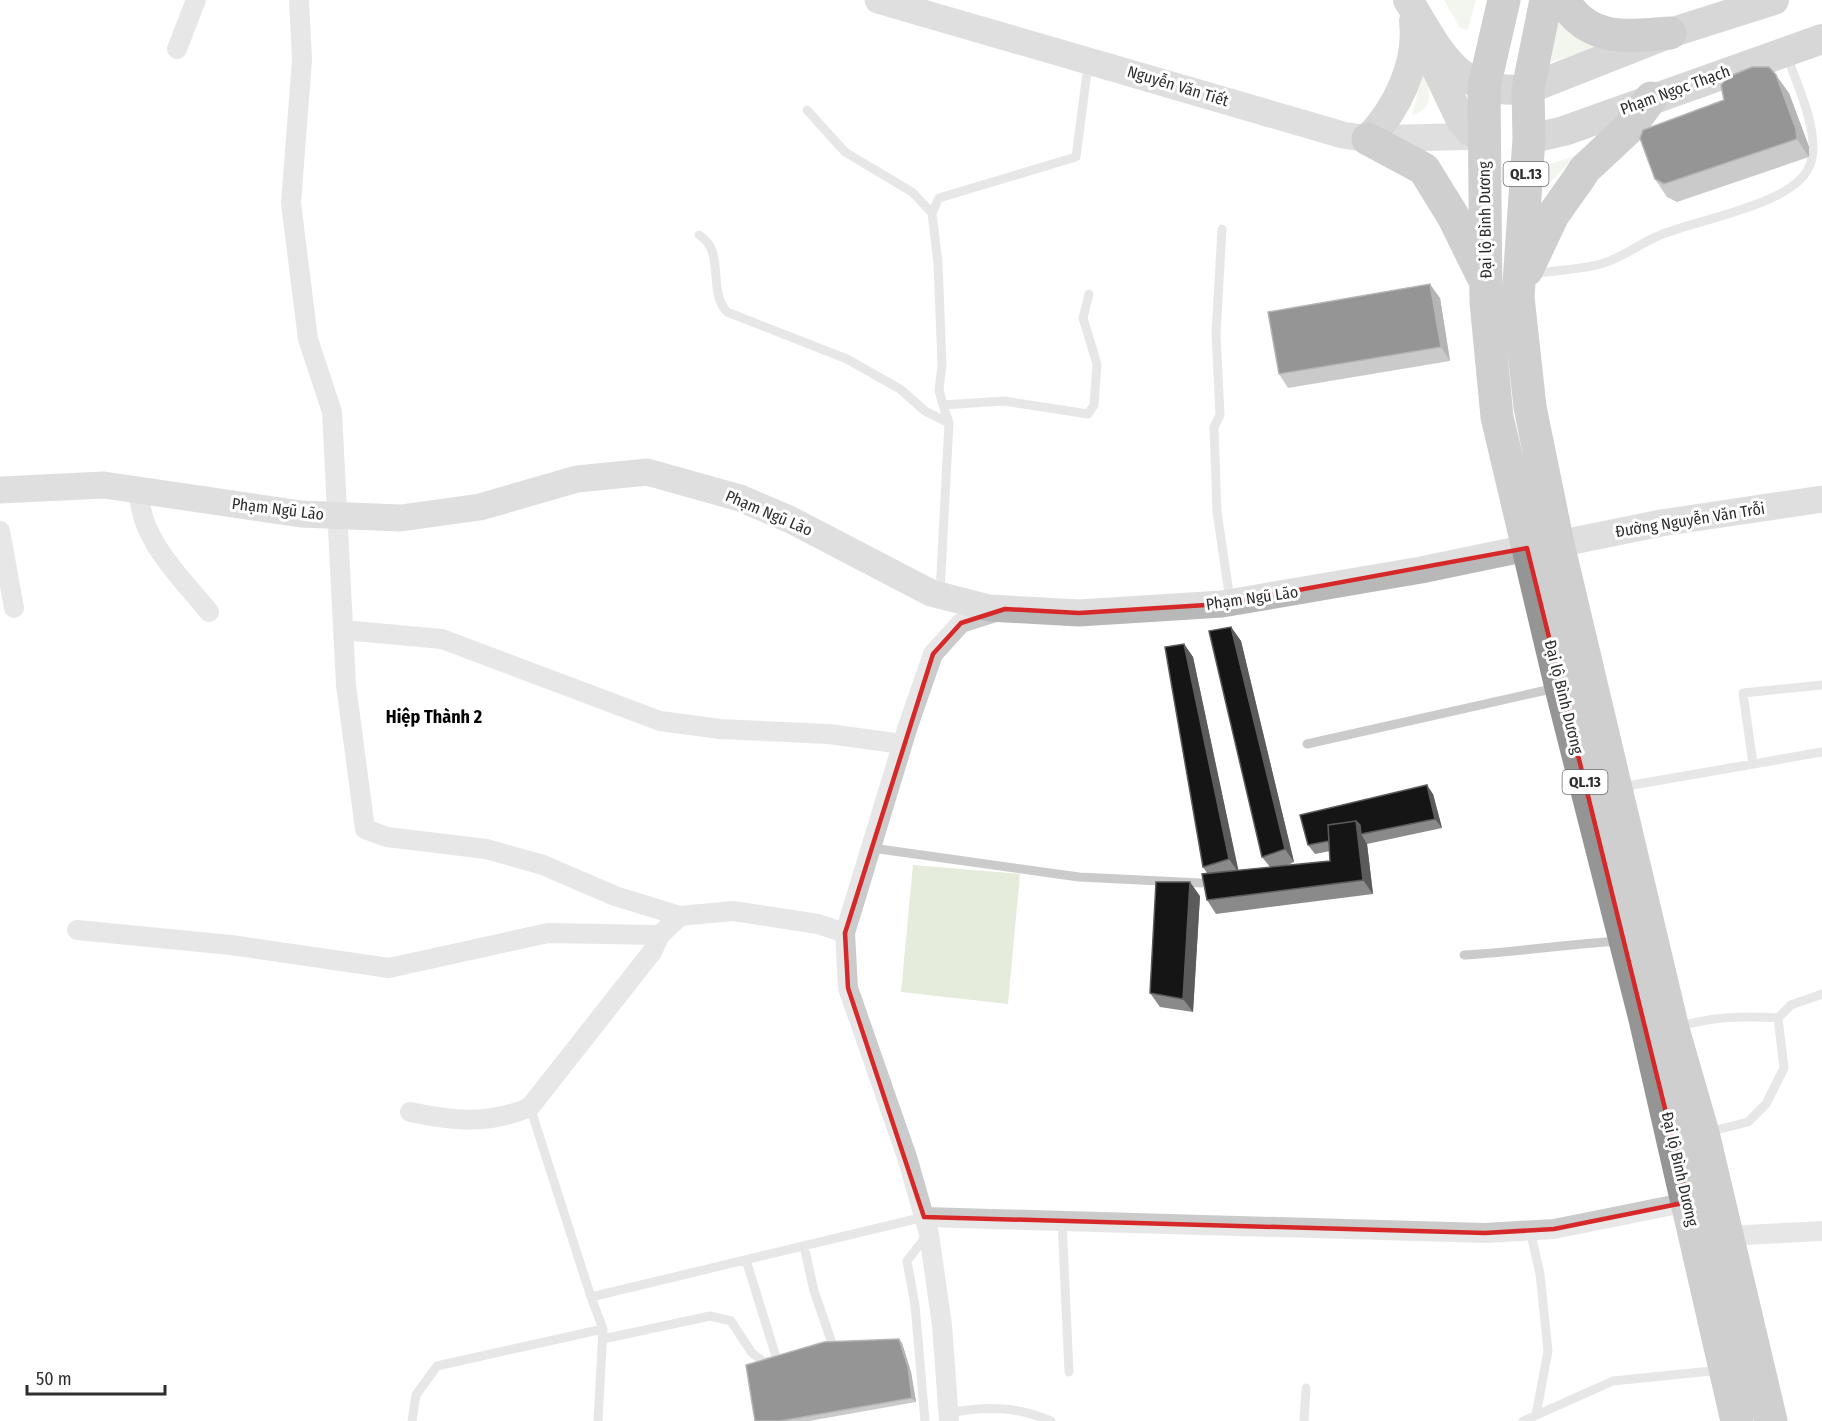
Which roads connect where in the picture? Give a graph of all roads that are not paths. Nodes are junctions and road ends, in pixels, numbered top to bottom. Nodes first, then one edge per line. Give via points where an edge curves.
1 (196, 0) edge
2 (299, 0) edge
3 (878, 0) edge
4 (1504, 0) edge
5 (1546, 0) edge
6 (1563, 0) edge
7 (1774, 0) edge
8 (1410, 3) edge
9 (1671, 33) junction
10 (1822, 39) edge
11 (177, 49) dead end
12 (1785, 51) junction
13 (1089, 59) junction
14 (1528, 89) junction
15 (1651, 98) junction
16 (807, 110) dead end
17 (1478, 111) junction
18 (1368, 139) junction
19 (1529, 139) junction
20 (932, 213) junction
21 (1222, 229) dead end
22 (699, 235) dead end
23 (1485, 282) junction
24 (1522, 286) junction
25 (1089, 294) dead end
26 (943, 405) junction
27 (949, 423) junction
28 (0, 490) edge
29 (139, 490) junction
30 (1822, 499) edge
31 (338, 516) junction
32 (0, 531) edge
33 (1542, 546) junction
34 (940, 595) junction
35 (1231, 602) junction
36 (14, 608) dead end
37 (1005, 609) junction
38 (208, 612) dead end
39 (343, 630) junction
40 (1822, 686) edge
41 (1561, 687) junction
42 (902, 744) junction
43 (1307, 744) dead end
44 (1822, 752) edge
45 (1753, 764) junction
46 (1616, 788) junction
47 (872, 848) junction
48 (1201, 884) edge
49 (680, 916) junction
50 (77, 930) dead end
51 (845, 933) junction
52 (660, 935) junction
53 (1625, 941) junction
54 (1464, 955) dead end
55 (1822, 994) edge
56 (1778, 1018) junction
57 (1673, 1029) junction
58 (531, 1107) junction
59 (410, 1112) dead end
60 (1703, 1133) junction
61 (1688, 1202) junction
62 (1062, 1221) junction
63 (927, 1225) junction
64 (1530, 1230) junction
65 (1822, 1231) edge
66 (1725, 1236) junction
67 (804, 1246) junction
68 (746, 1260) junction
69 (591, 1297) junction
70 (603, 1334) junction
71 (814, 1353) edge
72 (1723, 1370) junction
73 (1069, 1372) dead end
74 (1306, 1388) dead end
75 (1538, 1413) junction
76 (949, 1417) edge
77 (412, 1421) edge
78 (598, 1421) edge
79 (924, 1421) edge
80 (1051, 1421) edge
81 (1304, 1421) edge
82 (1523, 1421) edge
83 (1530, 1421) edge
84 (1737, 1421) edge
85 (1771, 1421) edge

1 - 11 street
2 - 31 street via 302,60 291,203 308,339 332,412
3 - 13 street, Nguyễn Văn Tiết
4 - 17 highway, Đại lộ Bình Dương / QL.13
5 - 14 highway, Đại lộ Bình Dương / QL.13
6 - 9 highway via 1580,22 1605,33
7 - 9 main road
8 - 17 main road via 1447,62 1466,78
8 - 18 main road via 1413,52 1397,104
9 - 14 main road
10 - 12 main road, Phạm Ngọc Thạch
12 - 15 main road, Phạm Ngọc Thạch
12 - 24 lane via 1812,137 1811,163 1806,175 1756,204 1658,236 1600,264
13 - 18 street, Nguyễn Văn Tiết via 1343,135
13 - 20 lane via 1076,157 939,198
14 - 17 highway
14 - 19 highway, Đại lộ Bình Dương / QL.13
15 - 19 main road, Phạm Ngọc Thạch via 1564,131
15 - 24 highway via 1629,128 1586,169 1553,215 1532,255
16 - 20 lane via 845,152 912,192
17 - 18 street, Nguyễn Văn Tiết
17 - 19 highway
17 - 23 highway, Đại lộ Bình Dương / QL.13
18 - 23 highway via 1424,169 1453,216
19 - 24 highway, Đại lộ Bình Dương / QL.13
20 - 26 lane via 938,263 942,365 939,390
21 - 35 lane via 1216,334 1220,414 1214,427 1216,512
22 - 27 lane via 711,249 717,297 727,312 848,358
23 - 33 highway, Đại lộ Bình Dương / QL.13 via 1497,417
24 - 33 highway, Đại lộ Bình Dương / QL.13
25 - 26 lane via 1083,318 1097,364 1094,405 1088,414 1004,401
26 - 27 lane
27 - 34 lane
28 - 29 street, Phạm Ngũ Lão via 104,485
29 - 31 street, Phạm Ngũ Lão
29 - 38 street via 142,520 174,570
30 - 33 street, Đường Nguyễn Văn Trỗi
31 - 34 street, Phạm Ngũ Lão via 401,518 480,507 577,479 647,472 740,498
31 - 39 street
32 - 36 street
33 - 35 street, Phạm Ngũ Lão
33 - 41 highway, Đại lộ Bình Dương / QL.13
33 - 46 highway, Đại lộ Bình Dương / QL.13
34 - 37 street, Phạm Ngũ Lão
35 - 37 street, Phạm Ngũ Lão via 1078,613
37 - 42 street via 961,623 933,654
39 - 42 street via 442,639 660,721 720,729 830,734
39 - 49 street via 346,685 365,829 387,837 486,849 543,865 615,896
40 - 45 lane via 1743,693
41 - 43 lane
41 - 53 highway, Đại lộ Bình Dương / QL.13
42 - 47 street
44 - 45 lane
45 - 46 lane
46 - 57 highway, Đại lộ Bình Dương / QL.13
47 - 48 lane via 1079,877
47 - 51 street
49 - 51 street via 733,911 818,924
49 - 52 street
50 - 52 street via 231,945 389,968 548,933
51 - 63 street via 848,988
52 - 58 street via 652,952
53 - 54 lane
53 - 61 highway, Đại lộ Bình Dương / QL.13
55 - 56 lane via 1791,1005
56 - 57 lane via 1701,1020
56 - 60 lane via 1784,1068 1766,1104 1748,1122
57 - 60 highway, Đại lộ Bình Dương / QL.13
58 - 59 street via 513,1115 482,1120
58 - 69 lane
60 - 66 highway, Đại lộ Bình Dương / QL.13
61 - 64 street via 1554,1229
61 - 72 highway, Đại lộ Bình Dương / QL.13
62 - 63 street
62 - 64 street via 1485,1233
62 - 73 lane
63 - 67 lane
63 - 76 street via 942,1325
63 - 79 lane via 907,1261 915,1305
64 - 75 lane via 1540,1274 1548,1351
65 - 66 street
66 - 85 highway, Đại lộ Bình Dương / QL.13
67 - 68 lane
67 - 71 lane via 832,1343
68 - 69 lane
68 - 70 lane via 781,1360 764,1362 752,1353 731,1321 710,1316
69 - 70 lane
70 - 77 lane via 437,1366 416,1395
70 - 78 lane
72 - 75 lane via 1613,1381
72 - 84 highway, Đại lộ Bình Dương / QL.13
74 - 81 lane
75 - 82 lane
75 - 83 lane
76 - 80 lane via 981,1407 1027,1410

